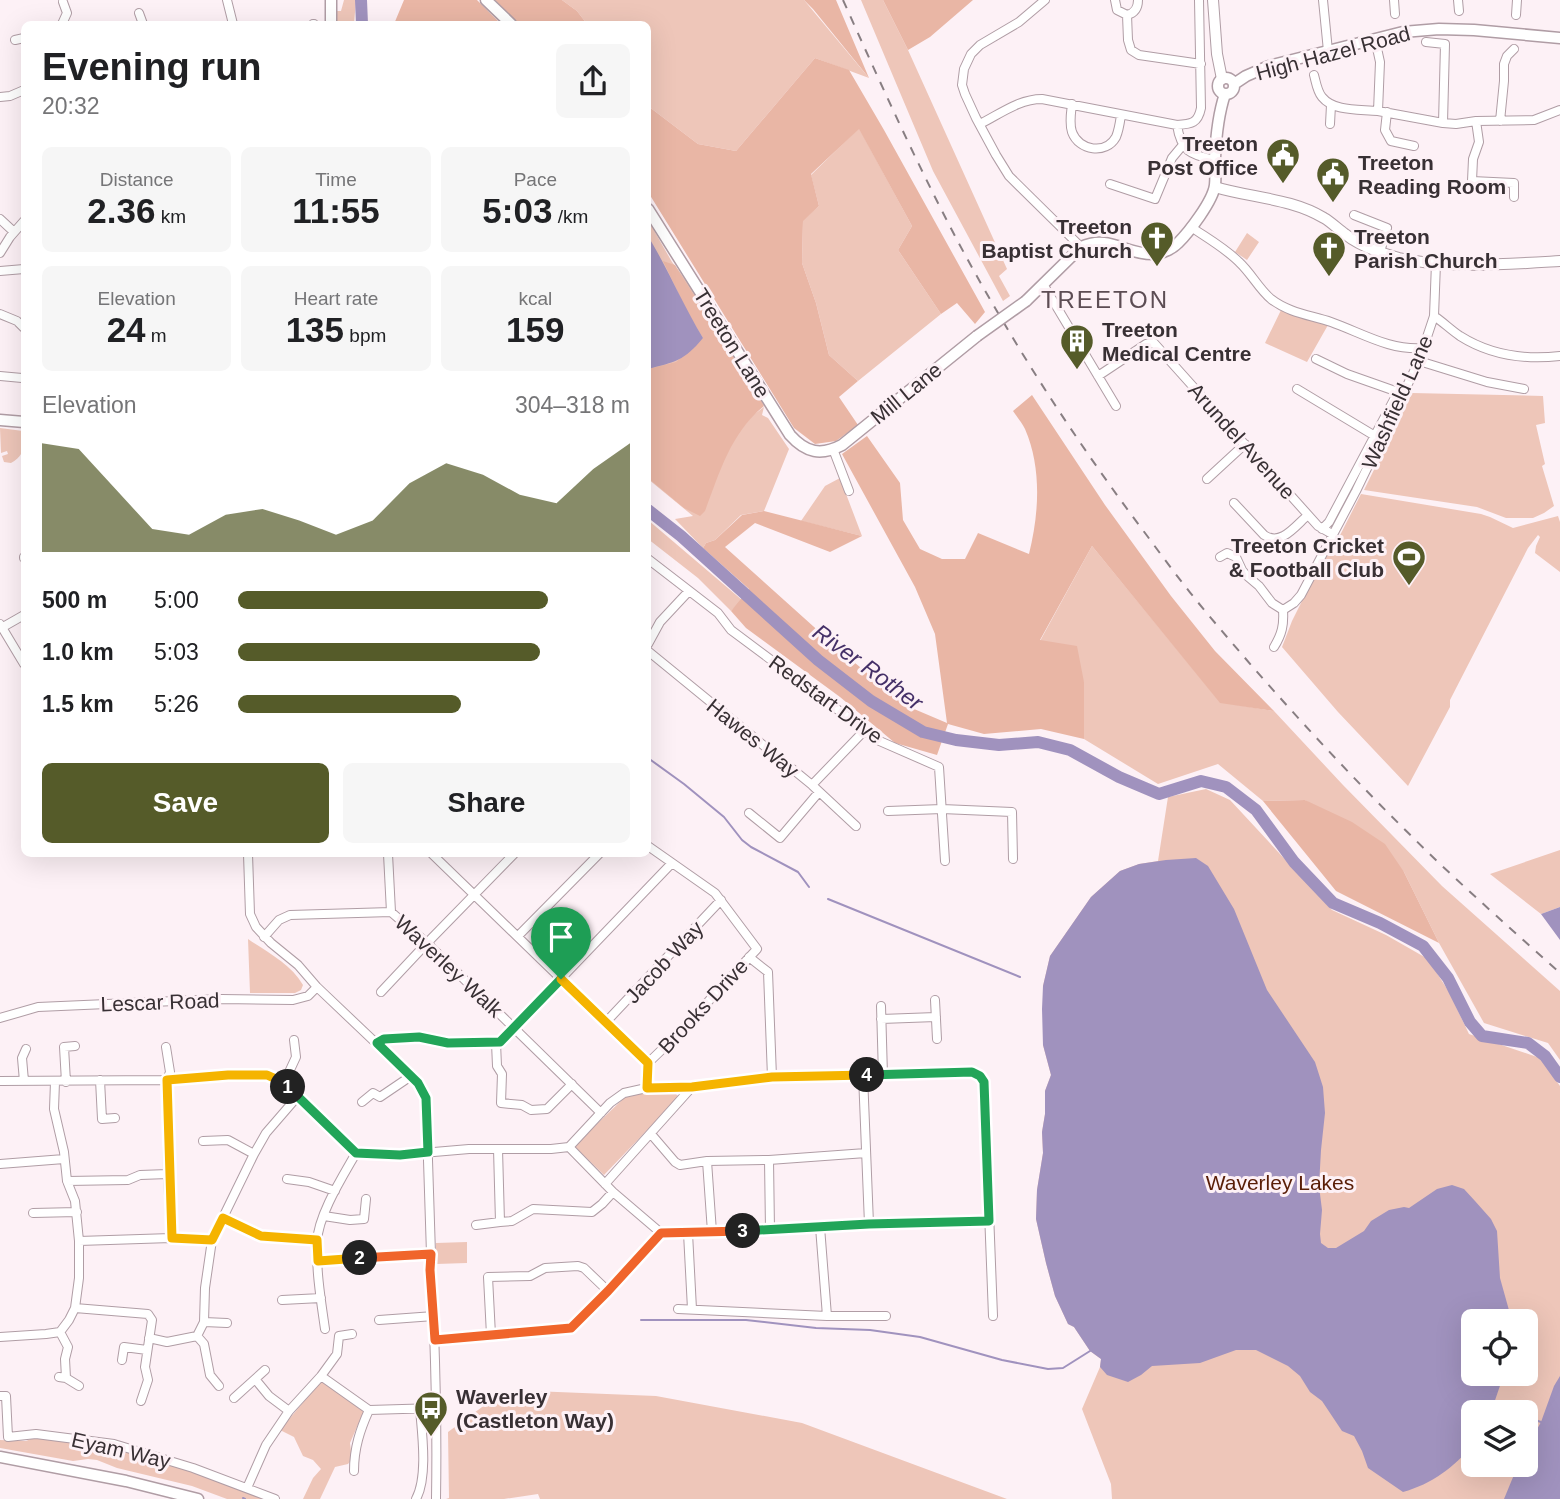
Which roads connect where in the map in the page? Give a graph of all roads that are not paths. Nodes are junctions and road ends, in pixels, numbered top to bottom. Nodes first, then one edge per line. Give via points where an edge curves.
1 (227, 0) edge
2 (331, 0) edge
3 (486, 0) edge
4 (1045, 0) edge
5 (1115, 0) edge
6 (1138, 0) edge
7 (1199, 0) edge
8 (1213, 0) edge
9 (1323, 0) edge
10 (1394, 0) edge
11 (1458, 0) edge
12 (1517, 0) edge
13 (63, 2) dead end
14 (1459, 10) dead end
15 (139, 13) dead end
16 (1395, 14) dead end
17 (1127, 15) junction
18 (1516, 15) dead end
19 (63, 21) edge
20 (142, 21) edge
21 (232, 21) edge
22 (331, 21) edge
23 (508, 21) edge
24 (1560, 38) edge
25 (1375, 39) junction
26 (1426, 42) dead end
27 (1514, 49) dead end
28 (1328, 51) junction
29 (1201, 65) junction
30 (1314, 75) dead end
31 (1222, 79) junction
32 (1234, 84) junction
33 (21, 91) edge
34 (1225, 94) junction
35 (0, 97) edge
36 (1072, 104) junction
37 (1331, 105) junction
38 (1382, 112) junction
39 (1559, 113) edge
40 (1121, 115) junction
41 (1476, 121) junction
42 (1500, 121) junction
43 (1443, 123) junction
44 (980, 124) junction
45 (1330, 124) dead end
46 (1177, 125) junction
47 (1182, 146) junction
48 (1414, 146) dead end
49 (1215, 160) junction
50 (1110, 184) dead end
51 (1215, 187) junction
52 (1514, 197) dead end
53 (651, 214) edge
54 (1354, 215) dead end
55 (0, 219) edge
56 (21, 225) edge
57 (1191, 227) junction
58 (14, 232) junction
59 (1081, 247) junction
60 (1381, 252) junction
61 (0, 253) edge
62 (1560, 261) edge
63 (1436, 263) junction
64 (21, 269) edge
65 (0, 271) edge
66 (1042, 284) junction
67 (0, 314) edge
68 (1434, 316) junction
69 (21, 325) edge
70 (1424, 348) junction
71 (1560, 356) edge
72 (1316, 359) dead end
73 (1419, 360) junction
74 (0, 376) edge
75 (1098, 376) junction
76 (21, 378) edge
77 (1297, 389) dead end
78 (1524, 389) dead end
79 (1116, 406) dead end
80 (0, 420) edge
81 (21, 422) edge
82 (1375, 436) junction
83 (1245, 444) junction
84 (834, 449) junction
85 (1207, 479) dead end
86 (849, 491) dead end
87 (1234, 503) dead end
88 (1308, 515) junction
89 (1322, 529) junction
90 (1332, 534) junction
91 (1220, 557) dead end
92 (651, 561) edge
93 (688, 592) junction
94 (1283, 610) junction
95 (21, 616) edge
96 (2, 625) edge
97 (651, 638) edge
98 (1274, 647) dead end
99 (651, 653) edge
100 (21, 659) edge
101 (865, 730) junction
102 (812, 785) junction
103 (819, 792) junction
104 (942, 809) junction
105 (888, 811) dead end
106 (749, 813) dead end
107 (856, 826) dead end
108 (651, 848) edge
109 (248, 857) edge
110 (388, 857) edge
111 (435, 857) edge
112 (511, 857) edge
113 (596, 857) edge
114 (1013, 859) dead end
115 (945, 861) dead end
116 (671, 863) junction
117 (474, 895) junction
118 (722, 900) junction
119 (391, 912) junction
120 (518, 936) junction
121 (264, 937) junction
122 (426, 943) junction
123 (749, 957) junction
124 (561, 979) junction
125 (317, 987) junction
126 (381, 992) dead end
127 (935, 1000) dead end
128 (881, 1006) dead end
129 (936, 1017) junction
130 (0, 1018) edge
131 (881, 1019) junction
132 (606, 1022) junction
133 (514, 1027) junction
134 (937, 1039) dead end
135 (294, 1040) dead end
136 (377, 1043) junction
137 (496, 1043) junction
138 (75, 1046) dead end
139 (166, 1047) dead end
140 (26, 1049) dead end
141 (648, 1063) junction
142 (863, 1075) junction
143 (883, 1075) junction
144 (411, 1076) junction
145 (772, 1077) junction
146 (100, 1080) junction
147 (167, 1080) junction
148 (0, 1081) edge
149 (24, 1081) junction
150 (55, 1082) junction
151 (66, 1082) junction
152 (285, 1083) junction
153 (572, 1084) junction
154 (692, 1087) junction
155 (647, 1088) junction
156 (298, 1096) junction
157 (362, 1102) dead end
158 (601, 1113) junction
159 (115, 1118) dead end
160 (651, 1134) junction
161 (203, 1141) dead end
162 (569, 1147) junction
163 (498, 1149) junction
164 (428, 1152) junction
165 (356, 1153) junction
166 (866, 1153) junction
167 (254, 1154) junction
168 (64, 1159) junction
169 (769, 1160) junction
170 (707, 1161) junction
171 (0, 1164) edge
172 (169, 1174) junction
173 (287, 1179) dead end
174 (67, 1181) junction
175 (605, 1184) junction
176 (335, 1191) junction
177 (613, 1192) junction
178 (366, 1199) dead end
179 (76, 1212) junction
180 (33, 1213) dead end
181 (324, 1216) junction
182 (223, 1218) junction
183 (989, 1221) junction
184 (500, 1222) junction
185 (869, 1224) junction
186 (476, 1225) dead end
187 (820, 1227) junction
188 (770, 1230) junction
189 (661, 1233) junction
190 (688, 1233) junction
191 (712, 1233) junction
192 (172, 1238) junction
193 (212, 1240) junction
194 (317, 1240) junction
195 (79, 1241) junction
196 (431, 1254) junction
197 (318, 1261) junction
198 (608, 1291) junction
199 (321, 1298) junction
200 (282, 1300) dead end
201 (75, 1308) junction
202 (678, 1309) dead end
203 (692, 1309) junction
204 (434, 1316) junction
205 (827, 1316) junction
206 (886, 1316) dead end
207 (993, 1316) dead end
208 (379, 1320) dead end
209 (204, 1322) junction
210 (227, 1323) dead end
211 (325, 1329) dead end
212 (60, 1332) junction
213 (352, 1334) dead end
214 (491, 1335) junction
215 (197, 1336) junction
216 (0, 1337) edge
217 (149, 1338) junction
218 (435, 1340) junction
219 (147, 1350) junction
220 (122, 1360) dead end
221 (265, 1370) dead end
222 (321, 1376) junction
223 (255, 1379) junction
224 (79, 1386) dead end
225 (219, 1386) dead end
226 (0, 1396) edge
227 (234, 1398) dead end
228 (141, 1401) dead end
229 (436, 1408) junction
230 (420, 1409) junction
231 (369, 1410) junction
232 (289, 1411) junction
233 (0, 1457) edge
234 (354, 1471) dead end
235 (247, 1488) junction
236 (198, 1499) edge
237 (275, 1499) edge
238 (416, 1499) edge
239 (436, 1499) edge

1 - 21 street
2 - 22 main road
3 - 23 main road
4 - 44 street via 980,45 966,61 962,85
5 - 17 street via 1117,10
6 - 17 street via 1134,12
7 - 29 street
8 - 31 street
9 - 28 street
10 - 16 street
11 - 14 street
12 - 18 street
13 - 19 street via 67,13
15 - 20 street
17 - 29 street via 1131,50
24 - 25 main road, High Hazel Road via 1439,29
25 - 28 main road, High Hazel Road
25 - 38 street
26 - 43 street via 1445,44
27 - 42 street via 1504,64
28 - 32 main road, High Hazel Road via 1269,66
29 - 46 street via 1199,117
30 - 37 street via 1318,90
31 - 32 main road
31 - 34 main road via 1218,88
32 - 34 main road via 1230,94
33 - 35 street
34 - 49 main road via 1217,121
36 - 40 street
36 - 40 street via 1073,135 1087,148 1110,145
36 - 44 street via 1031,99
37 - 38 street
37 - 45 street
38 - 43 street
38 - 48 street via 1391,142
39 - 42 street via 1534,120
40 - 46 street
41 - 42 street
41 - 43 street
41 - 52 street via 1479,142 1472,181 1519,182
44 - 59 street via 1009,176
46 - 47 street
47 - 49 street via 1198,157
47 - 50 street via 1155,199
49 - 51 main road
51 - 57 main road
51 - 60 street via 1289,203 1324,217 1361,245
53 - 84 main road, Treeton Lane via 790,435 807,449
54 - 60 street via 1387,228
55 - 58 street
56 - 58 street
57 - 59 main road via 1177,244 1162,252 1131,251 1104,242
57 - 70 street via 1227,251 1281,306 1387,345
58 - 61 street
59 - 66 main road, Mill Lane
60 - 63 street
62 - 63 street
63 - 68 street, Washfield Lane
64 - 65 street
66 - 75 street
66 - 84 main road, Mill Lane, bridge
67 - 69 street
68 - 70 street, Washfield Lane
68 - 71 street via 1460,336 1498,353 1526,358
70 - 73 street, Washfield Lane
72 - 82 street via 1398,392
73 - 78 street
73 - 90 street, Washfield Lane
74 - 76 street
75 - 79 street
75 - 83 street, Arundel Avenue via 1154,343
77 - 82 street
80 - 81 main road
82 - 89 street
83 - 85 street
83 - 88 street, Arundel Avenue
84 - 86 street
87 - 88 street via 1269,539 1283,537
88 - 89 street, Arundel Avenue
89 - 90 street, Arundel Avenue
90 - 94 street, Washfield Lane via 1301,596
91 - 94 street via 1227,553 1236,557 1246,575
92 - 93 street, Redstart Drive
93 - 97 street
93 - 101 street, Redstart Drive via 718,613 731,630
94 - 98 street via 1283,630
95 - 96 street
96 - 100 street
99 - 102 street, Hawes Way
101 - 102 street
101 - 104 street, Redstart Drive via 875,739 939,767
102 - 103 street, Hawes Way
103 - 106 street via 780,838
103 - 107 street, Hawes Way
104 - 105 street
104 - 114 street via 1012,812
104 - 115 street, Redstart Drive
108 - 116 street
109 - 121 street via 250,914
110 - 119 street
111 - 117 street
112 - 117 street
113 - 120 street
116 - 118 street
116 - 124 street
117 - 120 street
117 - 122 street
118 - 123 street, Brooks Drive via 757,949
118 - 132 street, Jacob Way
119 - 121 street, Waverley Walk via 290,915
119 - 122 street, Waverley Walk
120 - 124 street
121 - 125 street
122 - 126 street
122 - 133 street, Waverley Walk
123 - 141 street, Brooks Drive
123 - 145 street via 768,972
124 - 132 street
124 - 133 street
125 - 130 street, Lescar Road via 308,996 293,1000 38,1007
125 - 136 street
127 - 129 street
128 - 131 street
129 - 131 street
129 - 134 street
131 - 143 street
132 - 141 street
133 - 137 street
133 - 153 street, Waverley Walk
135 - 152 street via 296,1057
136 - 137 street via 419,1037 448,1043
136 - 144 street
137 - 153 street via 502,1074 500,1103 547,1110
138 - 151 street via 64,1047
139 - 147 street
140 - 149 street
141 - 155 street
142 - 143 street
142 - 145 street
142 - 166 street
143 - 183 street via 972,1072 980,1076 984,1082
144 - 157 street via 380,1097 373,1093
144 - 164 street via 426,1098
145 - 154 street
146 - 147 street
146 - 151 street
146 - 159 street via 102,1119
147 - 152 street via 267,1075
147 - 172 street
148 - 149 street
149 - 150 street
150 - 151 street
150 - 168 street via 54,1109
152 - 156 street
153 - 158 street, Waverley Walk
154 - 155 street
154 - 160 street
155 - 158 street via 624,1093
156 - 165 street
156 - 167 street
158 - 162 street
160 - 170 street via 680,1165
160 - 175 street
161 - 167 street via 228,1140
162 - 163 street
162 - 175 street
163 - 164 street
163 - 184 street
164 - 165 street
164 - 196 street
165 - 176 street
166 - 169 street
166 - 185 street
167 - 182 street
168 - 171 street
168 - 174 street
169 - 170 street
169 - 188 street
170 - 191 street
172 - 174 street
172 - 192 street
173 - 176 street
174 - 179 street
175 - 177 street
176 - 181 street
177 - 184 street via 592,1212 533,1209
177 - 189 street
178 - 181 street via 364,1219
179 - 180 street
179 - 195 street
181 - 194 street
182 - 193 street
182 - 194 street via 261,1236
183 - 185 street
183 - 207 street
184 - 186 street
185 - 187 street
187 - 188 street
187 - 205 street
188 - 191 street
189 - 190 street
189 - 198 street
190 - 191 street
190 - 203 street
192 - 193 street
192 - 195 street
193 - 209 street
194 - 197 street
195 - 201 street
196 - 197 street
196 - 204 street
197 - 199 street
198 - 214 street via 571,1328
198 - 214 street via 578,1266 545,1268 530,1276 488,1277
199 - 200 street
199 - 211 street
201 - 212 street
201 - 217 street via 148,1314 152,1320
202 - 203 street
203 - 205 street
204 - 208 street
204 - 218 street
205 - 206 street
209 - 210 street
209 - 215 street
212 - 216 street
212 - 224 street via 68,1347 63,1378
213 - 222 street via 339,1336 337,1354
214 - 218 street
215 - 217 street via 167,1342
215 - 225 street via 204,1344 209,1375
217 - 219 street
218 - 229 street
219 - 220 street via 124,1346
219 - 228 street via 148,1380
221 - 223 street
222 - 231 street
222 - 232 street
223 - 227 street
223 - 232 street
226 - 235 street, Eyam Way via 6,1396 8,1437 36,1434 114,1444
229 - 230 street
229 - 239 street
230 - 231 street
230 - 238 street via 422,1465
231 - 234 street via 358,1435
232 - 235 street via 265,1445
233 - 236 main road
235 - 237 street, Eyam Way

